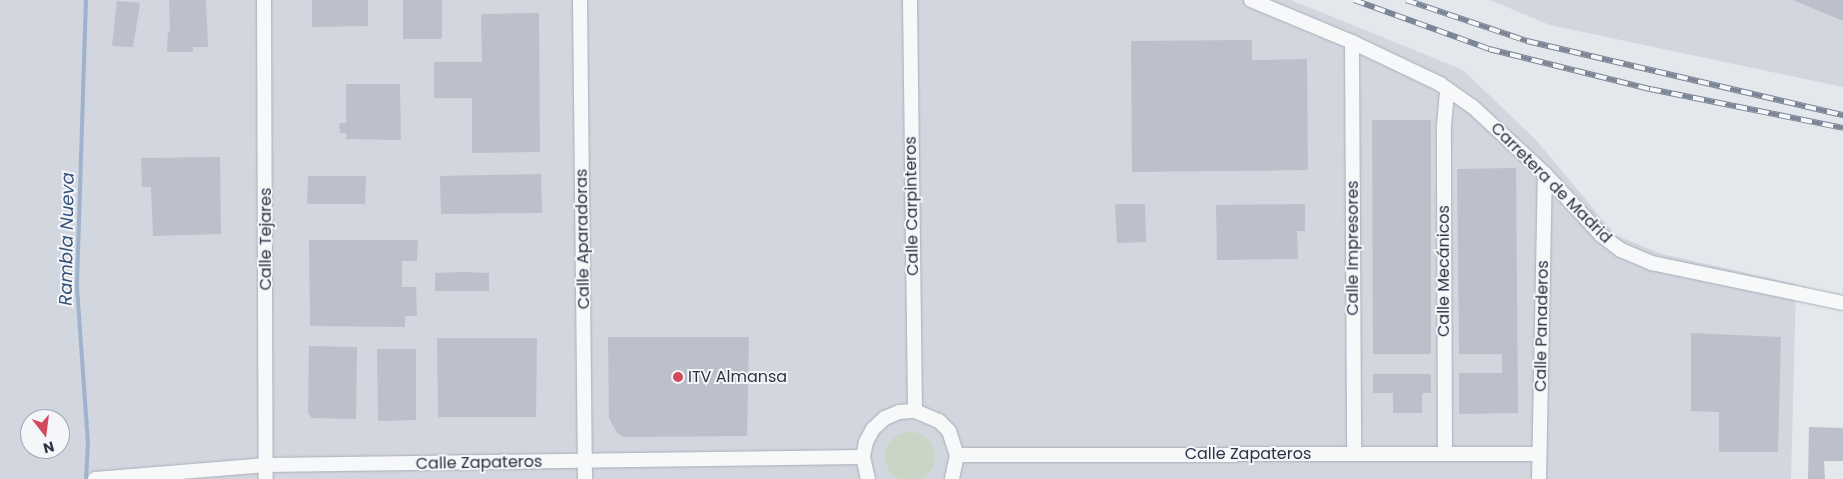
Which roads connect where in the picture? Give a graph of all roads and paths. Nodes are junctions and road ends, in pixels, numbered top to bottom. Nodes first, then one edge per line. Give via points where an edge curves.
1 (264, 0) edge
2 (580, 0) edge
3 (910, 0) edge
4 (1251, 0) edge
5 (1352, 42) junction
6 (1447, 89) junction
7 (1545, 174) junction
8 (1843, 303) edge
9 (915, 411) junction
10 (1354, 454) junction
11 (1445, 454) junction
12 (1540, 454) junction
13 (957, 455) junction
14 (863, 458) junction
15 (585, 462) junction
16 (266, 472) edge
17 (95, 479) edge
18 (585, 479) edge
19 (868, 479) edge
20 (952, 479) edge
21 (1539, 479) edge

1 - 16 street, Calle Tejares
2 - 15 street, Calle Aparadoras
3 - 9 street, Calle Carpinteros
4 - 5 street, Carretera de Madrid
5 - 6 street, Carretera de Madrid
5 - 10 street, Calle Impresores
6 - 7 street, Carretera de Madrid via 1479,112
6 - 11 street, Calle Mecánicos via 1444,126
7 - 8 street, Carretera de Madrid via 1580,215 1622,250 1652,263
7 - 12 street, Calle Panaderos
9 - 13 street via 939,421 949,430
9 - 14 street via 892,415 873,429
10 - 11 street, Calle Zapateros
10 - 13 street, Calle Zapateros
11 - 12 street, Calle Zapateros
12 - 21 street, Calle Panaderos
13 - 20 street
14 - 15 street, Calle Zapateros
14 - 19 street
15 - 16 street, Calle Zapateros
15 - 18 street, Calle Aparadoras
16 - 17 street, Calle Zapateros

